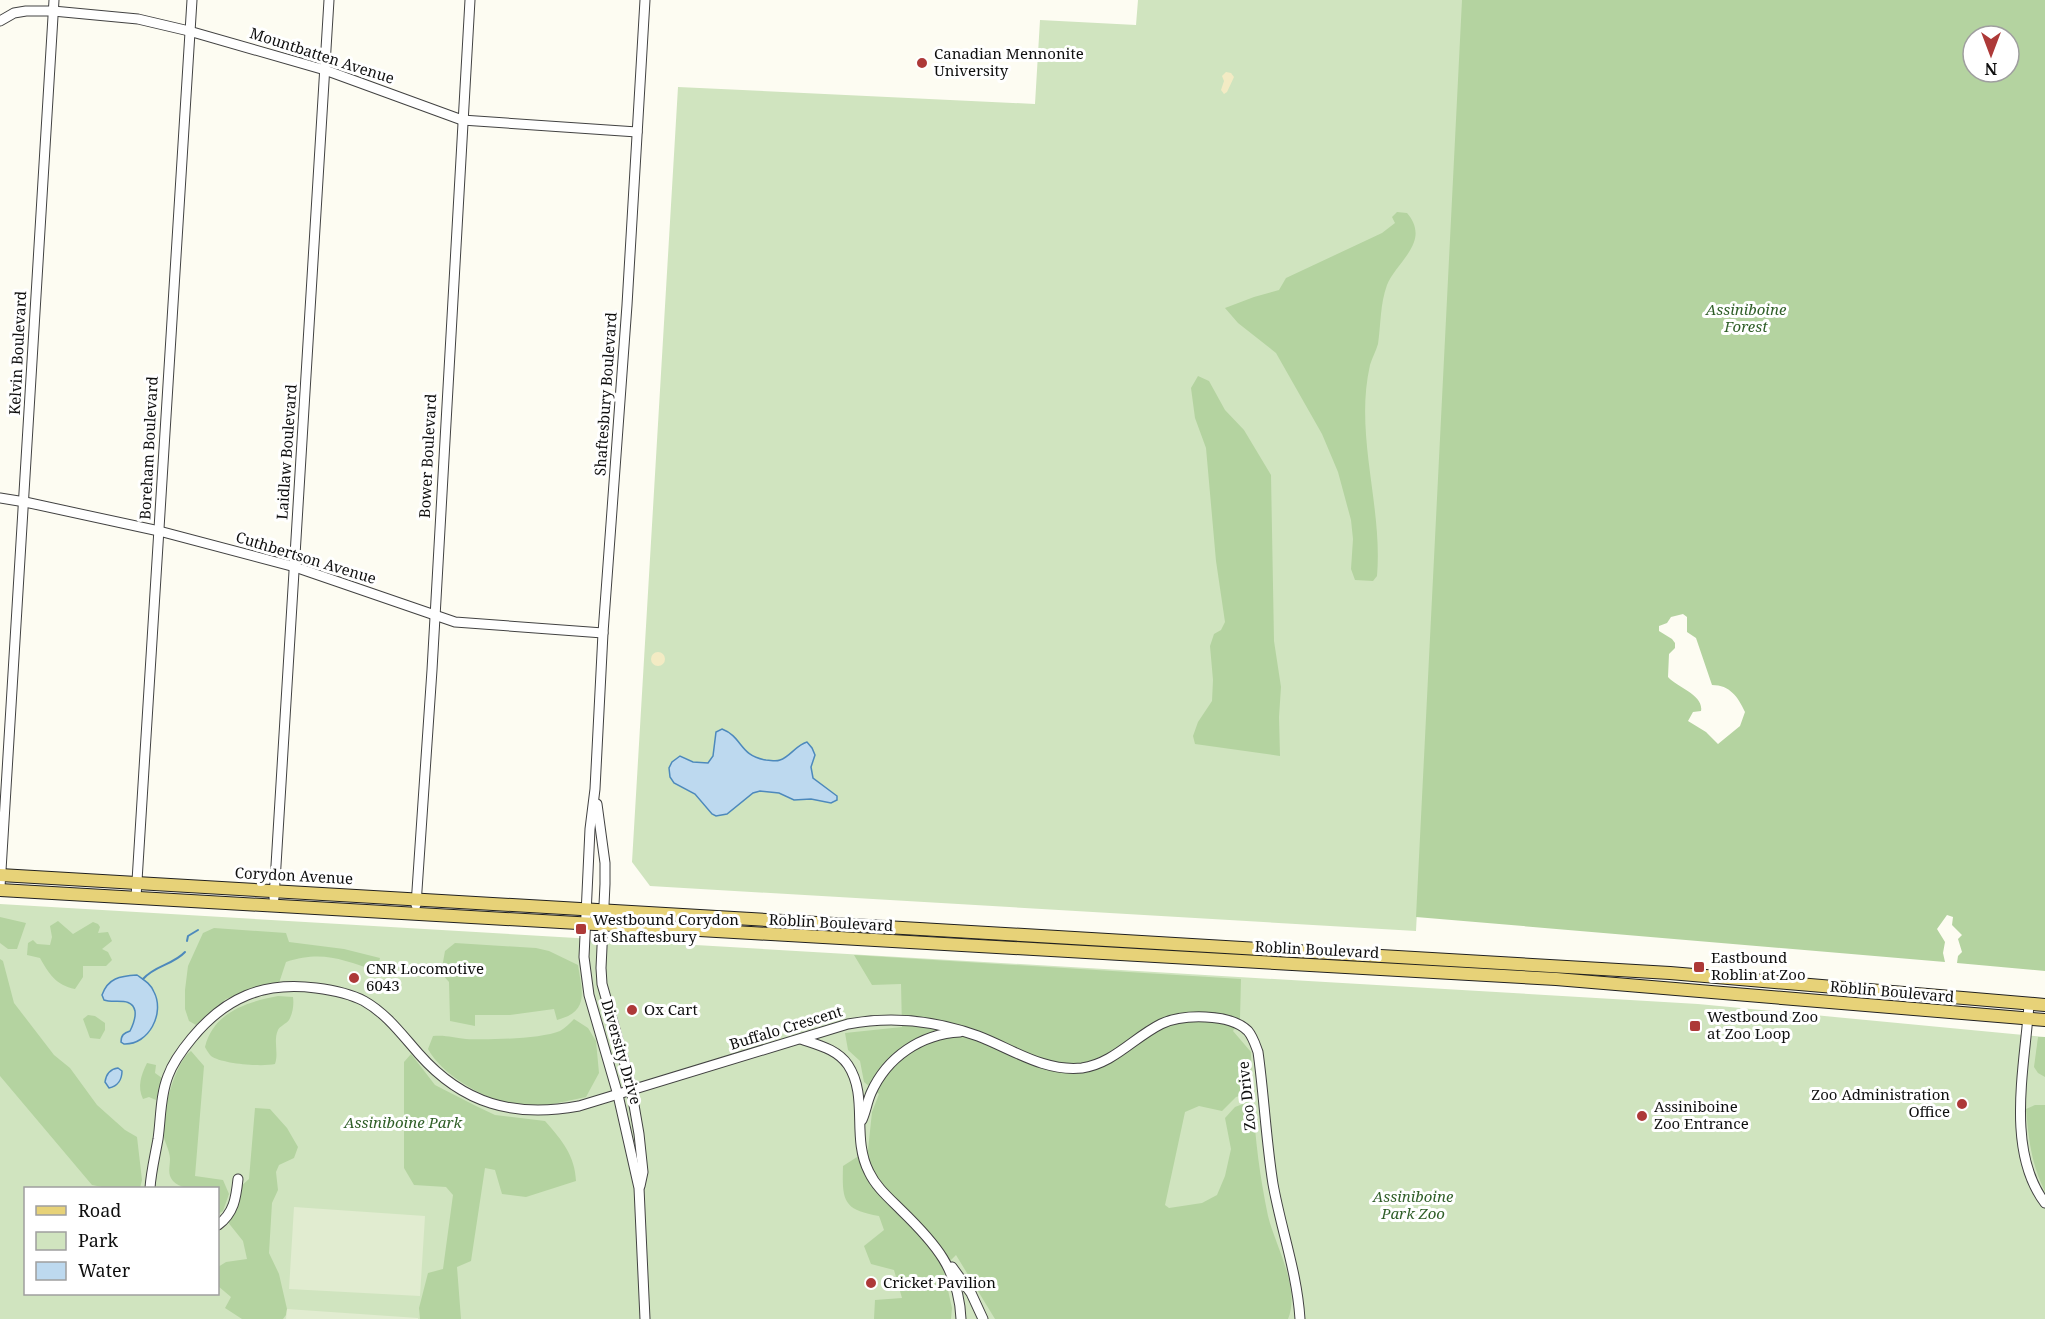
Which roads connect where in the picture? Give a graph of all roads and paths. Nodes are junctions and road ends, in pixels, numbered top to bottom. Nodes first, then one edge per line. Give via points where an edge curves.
1 (54, 0) edge
2 (192, 0) edge
3 (329, 0) edge
4 (470, 0) edge
5 (645, 0) edge
6 (53, 11) junction
7 (0, 21) edge
8 (189, 31) junction
9 (325, 70) junction
10 (462, 120) junction
11 (637, 132) junction
12 (0, 498) edge
13 (25, 502) junction
14 (159, 531) junction
15 (295, 567) junction
16 (434, 615) junction
17 (603, 633) junction
18 (595, 789) junction
19 (137, 881) junction
20 (0, 882) edge
21 (275, 890) junction
22 (136, 897) junction
23 (417, 898) junction
24 (274, 906) junction
25 (587, 909) junction
26 (604, 910) junction
27 (416, 914) junction
28 (586, 924) junction
29 (603, 925) junction
30 (2029, 1004) junction
31 (2045, 1005) edge
32 (2028, 1018) junction
33 (2045, 1020) edge
34 (965, 1032) junction
35 (801, 1039) junction
36 (631, 1091) junction
37 (618, 1095) junction
38 (860, 1124) junction
39 (238, 1179) dead end
40 (150, 1187) edge
41 (639, 1188) junction
42 (2045, 1203) edge
43 (219, 1225) edge
44 (943, 1255) junction
45 (645, 1319) edge
46 (961, 1319) edge
47 (983, 1319) edge
48 (1300, 1319) edge

1 - 6 street, Kelvin Boulevard
2 - 8 street, Boreham Boulevard
3 - 9 street, Laidlaw Boulevard
4 - 10 street, Bower Boulevard
5 - 11 street, Shaftesbury Boulevard
6 - 7 street, Mountbatten Avenue via 14,13
6 - 8 street, Mountbatten Avenue via 138,19
6 - 13 street, Kelvin Boulevard
8 - 9 street, Mountbatten Avenue
8 - 14 street, Boreham Boulevard
9 - 10 street, Mountbatten Avenue
9 - 15 street, Laidlaw Boulevard
10 - 11 street, Mountbatten Avenue
10 - 16 street, Bower Boulevard
11 - 17 street, Shaftesbury Boulevard
12 - 13 street, Cuthbertson Avenue
13 - 14 street, Cuthbertson Avenue
13 - 20 street, Kelvin Boulevard
14 - 15 street, Cuthbertson Avenue
14 - 19 street, Boreham Boulevard
15 - 16 street, Cuthbertson Avenue
15 - 21 street, Laidlaw Boulevard
16 - 17 street, Cuthbertson Avenue via 455,622
16 - 23 street, Bower Boulevard
17 - 18 street, Shaftesbury Boulevard
18 - 25 street, Shaftesbury Boulevard
18 - 26 street, Shaftesbury Boulevard via 605,863
19 - 20 main road, Corydon Avenue
19 - 21 main road, Corydon Avenue
19 - 22 street, Boreham Boulevard
20 - 22 main road, Corydon Avenue
21 - 23 main road, Corydon Avenue
21 - 24 street, Laidlaw Boulevard
22 - 24 main road, Corydon Avenue
23 - 25 main road, Corydon Avenue
23 - 27 street, Bower Boulevard
24 - 27 main road, Corydon Avenue
25 - 26 main road, Roblin Boulevard
25 - 28 street, Shaftesbury Boulevard
26 - 29 street, Shaftesbury Boulevard
26 - 30 main road, Roblin Boulevard via 1670,974
27 - 28 main road, Corydon Avenue
28 - 29 main road, Roblin Boulevard
28 - 37 street, Diversity Drive via 584,957 589,994
29 - 32 main road, Roblin Boulevard via 1556,979
29 - 36 street, Diversity Drive via 602,984
30 - 31 main road, Roblin Boulevard
30 - 32 street
32 - 33 main road, Roblin Boulevard
32 - 42 street via 2022,1135 2026,1169
34 - 35 street, Buffalo Crescent via 928,1023 883,1020 848,1024
34 - 38 street via 932,1036 897,1058 877,1083
34 - 48 street, Zoo Drive via 1044,1065 1067,1068 1105,1061 1154,1028 1179,1018 1221,1019 1248,1031 1258,1052 1274,1187 1297,1287
35 - 36 street, Buffalo Crescent
35 - 38 street via 829,1049 848,1065 859,1094
36 - 37 street, Buffalo Crescent
36 - 41 street, Diversity Drive via 643,1172
37 - 40 street, Buffalo Crescent via 552,1110 495,1105 443,1079 385,1016 362,1000 337,991 307,987 264,990 240,997 219,1010 184,1047 173,1065 164,1088
37 - 41 street, Diversity Drive
38 - 44 street via 861,1149 876,1183
39 - 43 street via 233,1207
41 - 45 street, Diversity Drive
44 - 46 street
44 - 47 street via 971,1293

